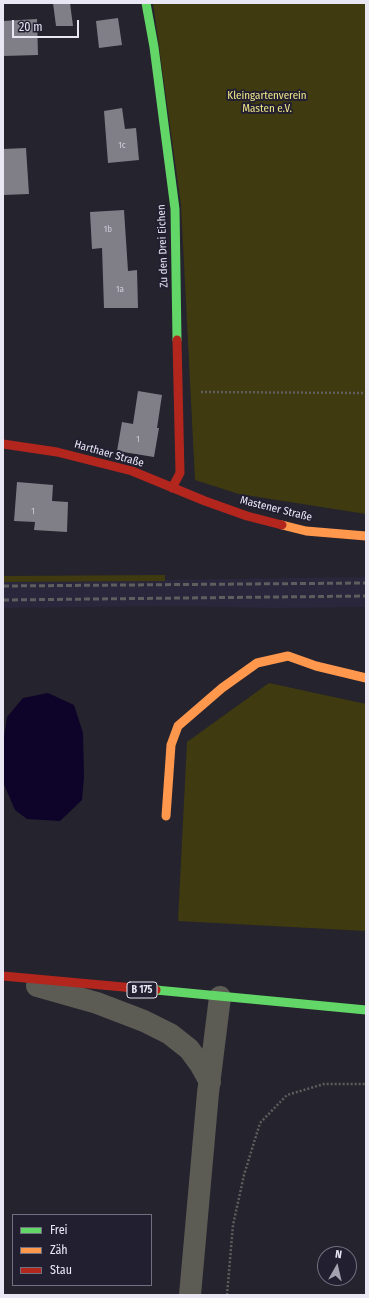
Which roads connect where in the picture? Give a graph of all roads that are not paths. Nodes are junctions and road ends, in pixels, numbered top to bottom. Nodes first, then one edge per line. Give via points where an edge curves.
1 (146, 3) edge
2 (3, 444) edge
3 (172, 488) junction
4 (205, 501) joint
5 (366, 536) edge
6 (366, 678) edge
7 (166, 816) dead end
8 (3, 977) edge
9 (220, 997) junction
10 (366, 1010) edge
11 (210, 1082) junction
12 (190, 1295) edge

1 - 3 street, Zu den Drei Eichen via 154,47 174,209 180,474
2 - 3 street, Harthaer Straße via 58,452 96,461 132,471
3 - 4 street, Harthaer Straße
4 - 5 street, Mastener Straße via 247,516 306,531
6 - 7 street via 316,666 288,656 257,663 222,688 178,726 171,745
8 - 9 street, B 175
8 - 11 street via 65,992 144,1020 170,1034 189,1050
9 - 10 street, B 175
9 - 11 street
11 - 12 street

